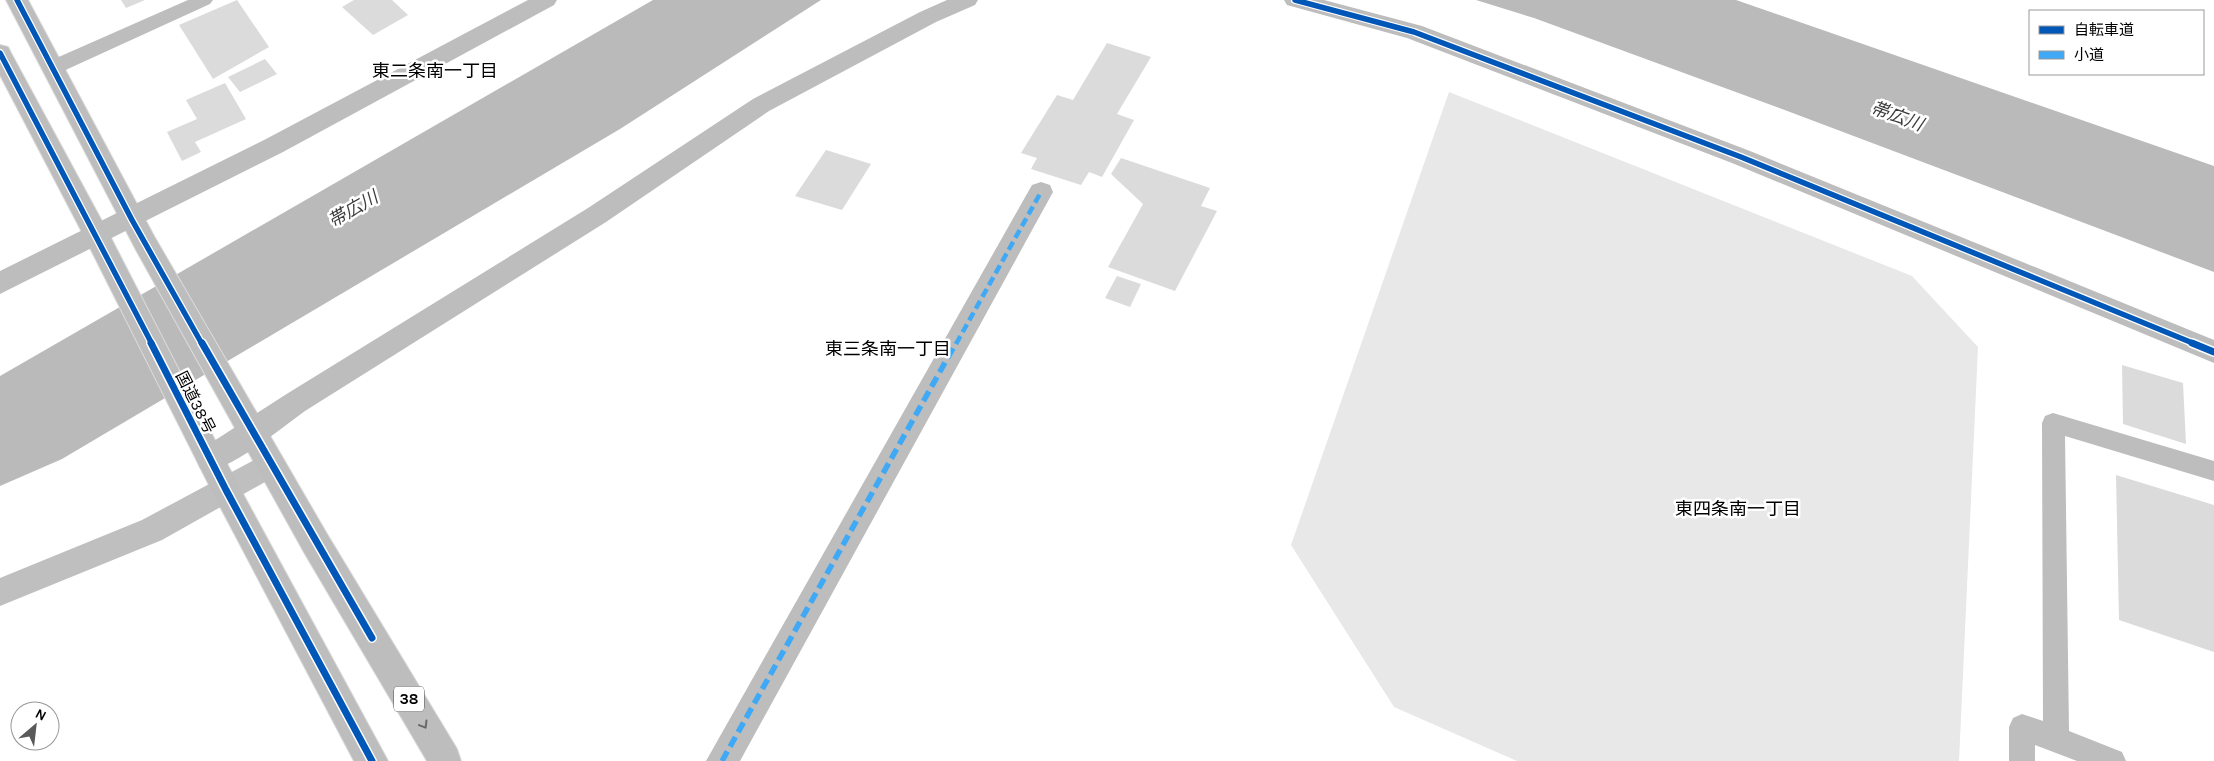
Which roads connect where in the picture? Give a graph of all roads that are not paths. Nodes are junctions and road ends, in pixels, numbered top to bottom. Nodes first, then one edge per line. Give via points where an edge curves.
1 (17, 0) edge
2 (204, 0) edge
3 (546, 0) edge
4 (967, 0) edge
5 (1295, 0) edge
6 (0, 53) edge
7 (52, 68) junction
8 (1042, 192) dead end
9 (132, 220) junction
10 (97, 236) junction
11 (0, 283) edge
12 (2214, 352) edge
13 (254, 432) junction
14 (210, 459) junction
15 (271, 464) junction
16 (2214, 471) edge
17 (226, 490) junction
18 (0, 592) edge
19 (2056, 738) junction
20 (372, 761) edge
21 (445, 761) edge
22 (722, 761) edge
23 (2022, 761) edge
24 (2113, 761) edge

1 - 7 main road, 38
2 - 7 lane
3 - 9 main road
4 - 13 main road via 928,17 761,105 597,215 295,403
5 - 12 main road via 1414,32 1741,157
6 - 10 main road, 国道38号
7 - 9 main road, 38
8 - 22 main road
9 - 10 main road
9 - 13 main road, 38
10 - 11 main road
10 - 14 main road, 国道38号
13 - 14 main road
13 - 15 main road, 38
14 - 17 main road, 国道38号
15 - 17 street
15 -> 21 main road, 38
16 - 19 lane via 2053,423
17 - 18 street via 152,530
17 - 20 main road, 国道38号
19 - 23 lane via 2022,727
19 - 24 lane

